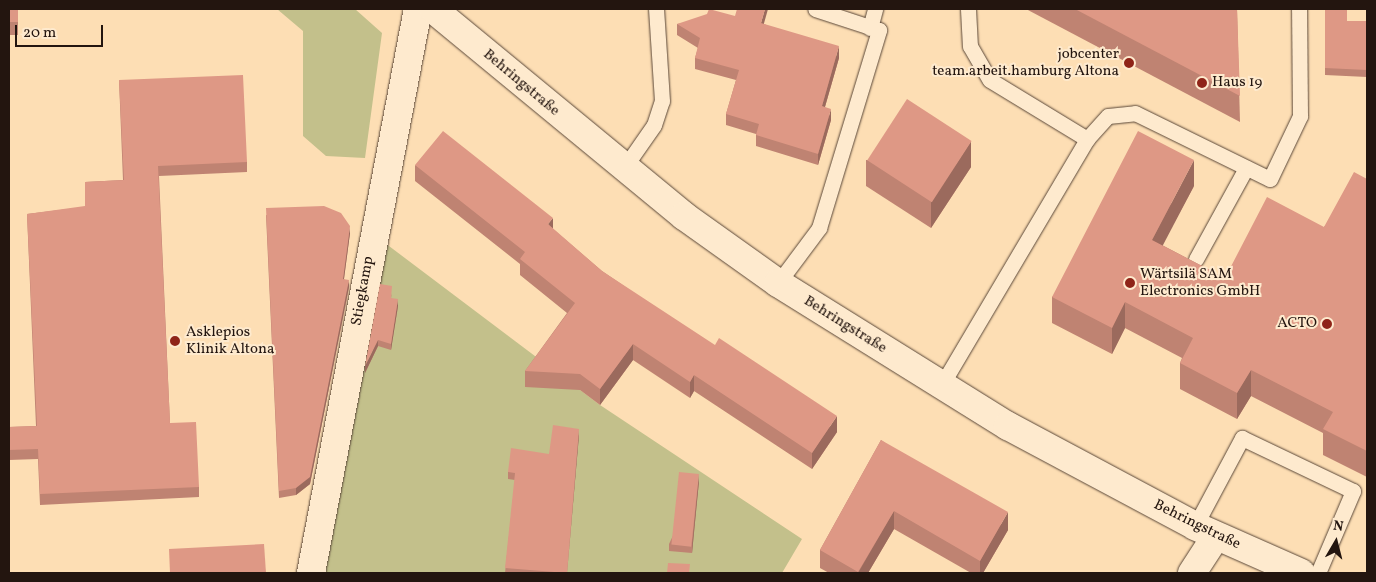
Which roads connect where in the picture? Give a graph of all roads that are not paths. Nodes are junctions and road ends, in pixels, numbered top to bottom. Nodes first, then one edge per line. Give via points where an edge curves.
1 (418, 9) edge
2 (433, 9) edge
3 (656, 9) edge
4 (815, 9) edge
5 (875, 9) edge
6 (968, 9) edge
7 (1299, 9) edge
8 (870, 28) junction
9 (1087, 138) junction
10 (624, 168) junction
11 (1246, 168) junction
12 (1196, 258) dead end
13 (778, 283) junction
14 (941, 386) junction
15 (1206, 531) junction
16 (311, 573) edge
17 (1192, 573) edge
18 (1301, 573) edge
19 (1318, 573) edge

1 - 16 main road, Stiegkamp
2 - 10 main road, Behringstraße
3 - 10 lane via 662,101 654,125
4 - 8 lane
5 - 8 lane
6 - 9 lane via 970,46 990,80
7 - 11 lane via 1300,116 1270,180
8 - 13 lane via 879,30 819,228
9 - 11 lane via 1108,116 1135,113
9 - 14 lane
10 - 13 main road, Behringstraße
11 - 12 lane
13 - 14 main road, Behringstraße
14 - 15 main road, Behringstraße
15 - 17 main road
15 - 18 main road, Behringstraße
15 - 19 lane via 1242,438 1353,491

